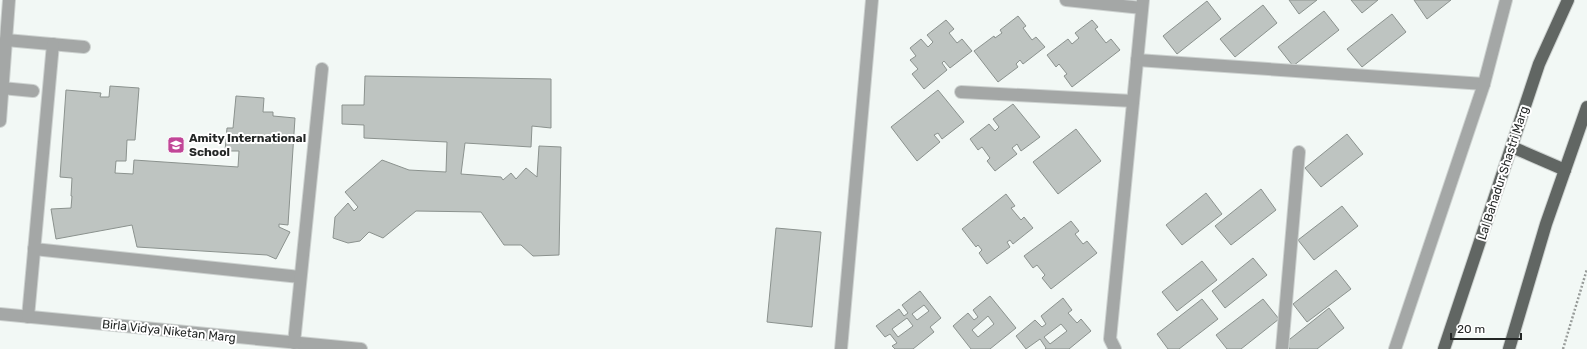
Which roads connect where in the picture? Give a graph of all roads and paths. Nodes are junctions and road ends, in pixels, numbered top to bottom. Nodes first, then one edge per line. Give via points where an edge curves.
1 (9, 0) edge
2 (872, 0) edge
3 (1066, 0) edge
4 (1506, 0) edge
5 (1568, 0) edge
6 (1143, 4) edge
7 (6, 40) junction
8 (53, 44) junction
9 (84, 47) dead end
10 (1137, 60) junction
11 (322, 68) dead end
12 (1484, 84) junction
13 (2, 88) junction
14 (41, 92) junction
15 (961, 92) dead end
16 (1133, 101) junction
17 (1587, 107) edge
18 (0, 121) edge
19 (1512, 147) junction
20 (1299, 152) dead end
21 (1565, 170) junction
22 (34, 248) junction
23 (1587, 269) edge
24 (300, 277) junction
25 (0, 314) edge
26 (28, 316) junction
27 (294, 343) junction
28 (322, 347) edge
29 (361, 349) edge
30 (840, 349) edge
31 (1116, 349) edge
32 (1282, 349) edge
33 (1395, 349) edge
34 (1444, 349) edge
35 (1509, 349) edge
36 (1563, 349) edge

1 - 7 street
2 - 30 street
3 - 6 street
4 - 12 street
5 - 19 main road, Lal Bahadur Shastri Marg via 1539,64
6 - 10 street
7 - 8 street
7 - 13 street
8 - 9 street
8 - 14 street
10 - 12 street
10 - 16 street
11 - 24 street
12 - 33 street
13 - 14 street
13 - 18 street
14 - 22 street
15 - 16 street
16 - 31 street via 1110,340
17 - 21 main road
19 - 21 main road
19 - 34 main road, Lal Bahadur Shastri Marg
20 - 32 street
21 - 35 main road via 1546,224
22 - 24 street
22 - 26 street
23 - 36 path
24 - 27 street
25 - 26 street, Birla Vidya Niketan Marg
26 - 27 street, Birla Vidya Niketan Marg
27 - 28 street, Birla Vidya Niketan Marg
28 - 29 street, Birla Vidya Niketan Marg

